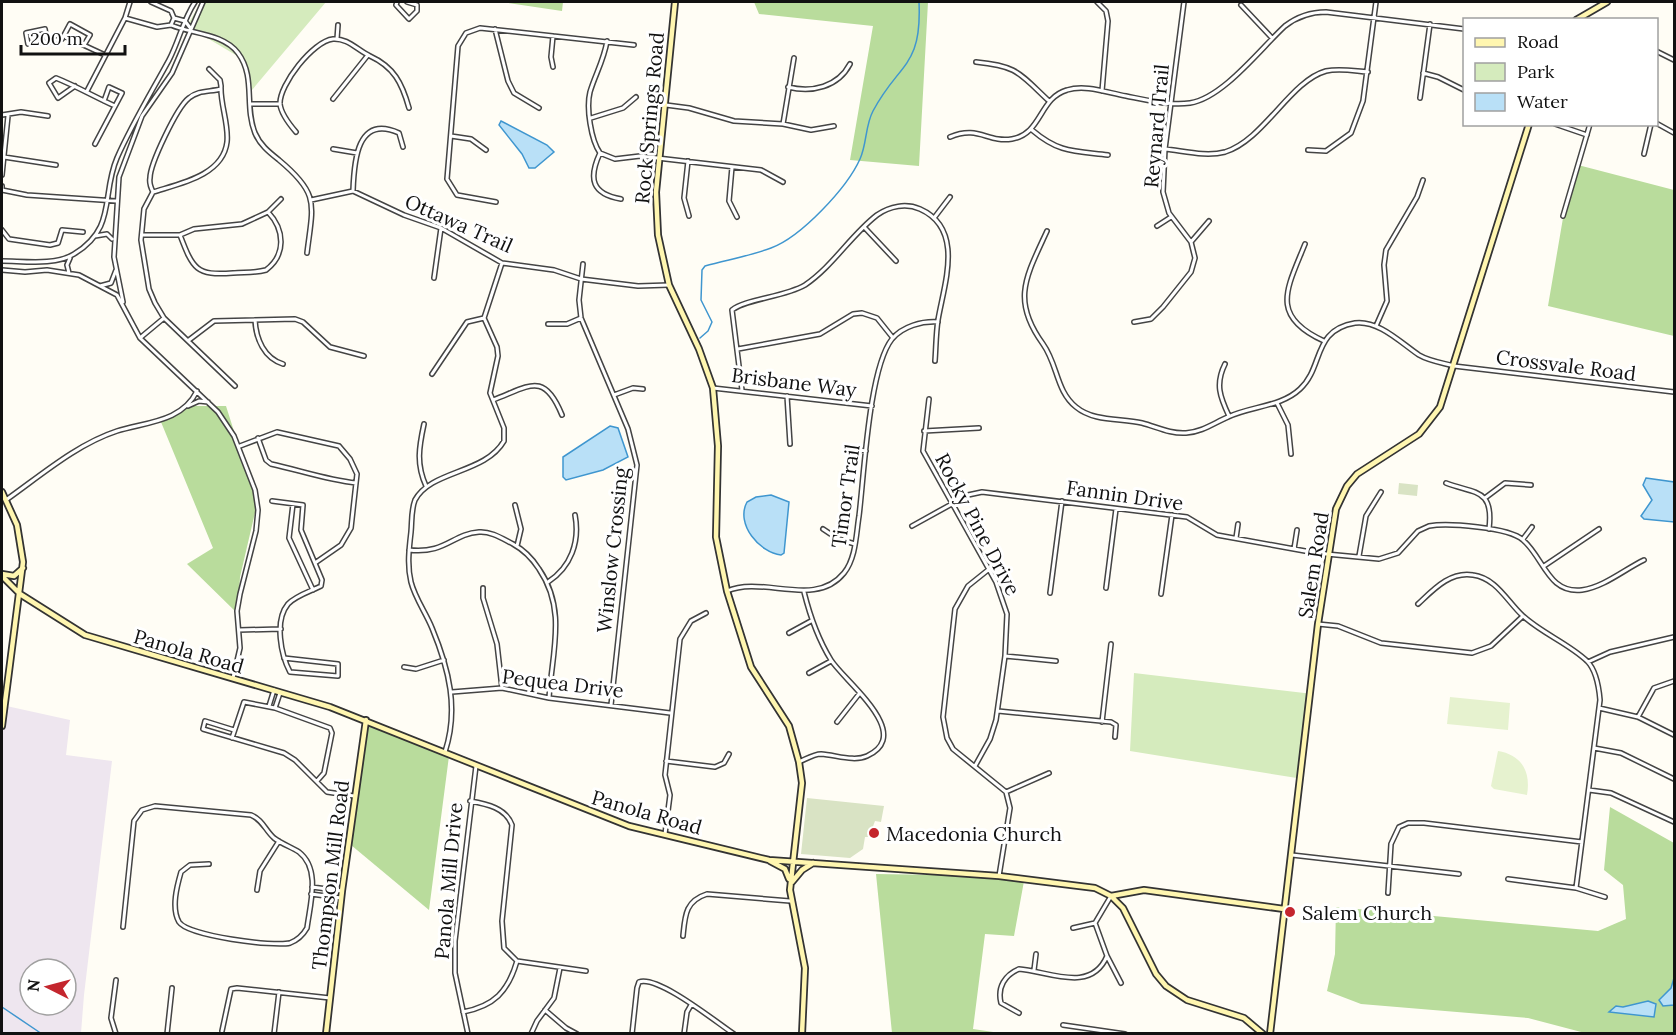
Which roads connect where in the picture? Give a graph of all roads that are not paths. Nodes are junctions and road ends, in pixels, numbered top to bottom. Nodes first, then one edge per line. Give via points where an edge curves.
1 (130, 2) edge
2 (151, 2) edge
3 (195, 2) edge
4 (203, 2) edge
5 (397, 2) edge
6 (407, 2) edge
7 (675, 2) edge
8 (1097, 2) edge
9 (1184, 2) edge
10 (1376, 2) edge
11 (1607, 2) edge
12 (1241, 5) dead end
13 (1375, 17) junction
14 (125, 18) junction
15 (174, 18) junction
16 (1579, 18) edge
17 (185, 21) junction
18 (1430, 24) junction
19 (171, 25) junction
20 (338, 25) dead end
21 (495, 29) junction
22 (1463, 29) edge
23 (181, 30) junction
24 (192, 30) junction
25 (64, 36) junction
26 (553, 36) junction
27 (1272, 38) junction
28 (337, 39) junction
29 (47, 42) junction
30 (606, 42) junction
31 (84, 45) junction
32 (634, 45) dead end
33 (1658, 52) edge
34 (105, 55) junction
35 (368, 55) junction
36 (794, 58) dead end
37 (1674, 60) edge
38 (976, 62) dead end
39 (850, 64) dead end
40 (553, 67) dead end
41 (209, 69) dead end
42 (1368, 72) junction
43 (1423, 73) junction
44 (75, 86) junction
45 (788, 87) junction
46 (221, 89) junction
47 (1463, 90) edge
48 (87, 91) junction
49 (1101, 91) junction
50 (636, 97) dead end
51 (1420, 98) dead end
52 (333, 99) dead end
53 (1049, 100) junction
54 (104, 101) junction
55 (1171, 102) junction
56 (250, 104) junction
57 (280, 104) junction
58 (664, 105) junction
59 (115, 106) junction
60 (409, 108) dead end
61 (539, 108) dead end
62 (2, 115) edge
63 (8, 116) junction
64 (48, 116) dead end
65 (591, 118) junction
66 (783, 124) junction
67 (1658, 124) edge
68 (834, 126) dead end
69 (1528, 126) edge
70 (1561, 126) edge
71 (1589, 126) edge
72 (1651, 126) edge
73 (1032, 130) junction
74 (296, 132) dead end
75 (1674, 133) edge
76 (1587, 135) junction
77 (451, 136) junction
78 (950, 136) dead end
79 (95, 144) dead end
80 (403, 147) dead end
81 (333, 149) dead end
82 (1165, 149) junction
83 (486, 150) dead end
84 (1308, 150) dead end
85 (357, 153) junction
86 (600, 153) junction
87 (1644, 154) dead end
88 (1108, 155) dead end
89 (4, 157) junction
90 (659, 158) junction
91 (688, 161) junction
92 (56, 165) dead end
93 (732, 166) junction
94 (2, 172) edge
95 (1423, 180) dead end
96 (783, 182) dead end
97 (2, 186) edge
98 (353, 191) junction
99 (153, 192) junction
100 (950, 197) dead end
101 (280, 199) dead end
102 (621, 199) dead end
103 (311, 200) junction
104 (110, 201) junction
105 (116, 201) junction
106 (496, 202) dead end
107 (268, 212) junction
108 (689, 216) dead end
109 (1563, 216) dead end
110 (737, 217) dead end
111 (1171, 217) junction
112 (934, 218) junction
113 (1209, 221) dead end
114 (1157, 226) dead end
115 (441, 228) junction
116 (865, 228) junction
117 (2, 230) edge
118 (1047, 231) dead end
119 (83, 232) dead end
120 (142, 235) junction
121 (180, 235) junction
122 (94, 236) junction
123 (113, 240) junction
124 (1191, 242) junction
125 (1305, 244) dead end
126 (307, 254) dead end
127 (71, 256) junction
128 (2, 261) edge
129 (9, 261) junction
130 (896, 261) dead end
131 (502, 263) junction
132 (583, 264) dead end
133 (116, 269) junction
134 (2, 270) edge
135 (8, 270) junction
136 (69, 273) junction
137 (434, 278) dead end
138 (581, 279) junction
139 (98, 285) junction
140 (669, 285) junction
141 (123, 303) junction
142 (164, 318) junction
143 (484, 318) junction
144 (581, 318) junction
145 (255, 320) junction
146 (938, 322) junction
147 (1134, 322) dead end
148 (548, 324) dead end
149 (1376, 326) junction
150 (140, 338) junction
151 (893, 338) junction
152 (189, 340) junction
153 (1324, 341) junction
154 (738, 349) junction
155 (364, 357) dead end
156 (935, 361) dead end
157 (284, 364) dead end
158 (1225, 364) dead end
159 (1454, 366) junction
160 (432, 374) dead end
161 (235, 386) dead end
162 (713, 388) junction
163 (643, 389) dead end
164 (742, 390) junction
165 (197, 391) junction
166 (1674, 392) edge
167 (614, 395) junction
168 (787, 396) junction
169 (929, 399) dead end
170 (493, 400) junction
171 (208, 402) junction
172 (1277, 403) junction
173 (872, 406) junction
174 (184, 408) junction
175 (562, 415) dead end
176 (1229, 416) junction
177 (424, 424) dead end
178 (979, 428) dead end
179 (924, 431) junction
180 (258, 438) junction
181 (790, 444) dead end
182 (240, 446) junction
183 (844, 448) dead end
184 (866, 451) junction
185 (1291, 454) dead end
186 (356, 483) junction
187 (1446, 483) dead end
188 (1531, 484) dead end
189 (426, 486) junction
190 (2, 492) edge
191 (1381, 492) dead end
192 (1485, 498) junction
193 (6, 500) junction
194 (272, 501) dead end
195 (1062, 501) junction
196 (293, 504) junction
197 (951, 504) junction
198 (515, 505) dead end
199 (1116, 509) junction
200 (574, 515) dead end
201 (1172, 515) junction
202 (1238, 524) dead end
203 (912, 526) dead end
204 (1532, 527) dead end
205 (823, 529) dead end
206 (1489, 529) junction
207 (1599, 529) dead end
208 (1297, 530) dead end
209 (1236, 538) junction
210 (1523, 539) junction
211 (855, 544) junction
212 (517, 546) junction
213 (1294, 549) junction
214 (409, 550) junction
215 (1329, 554) junction
216 (1359, 556) junction
217 (1644, 560) dead end
218 (315, 563) junction
219 (1544, 566) junction
220 (23, 568) junction
221 (988, 570) junction
222 (2, 575) edge
223 (548, 582) junction
224 (483, 588) dead end
225 (1106, 588) dead end
226 (313, 590) junction
227 (727, 591) junction
228 (804, 592) junction
229 (1050, 593) dead end
230 (20, 594) junction
231 (1161, 594) dead end
232 (1418, 604) dead end
233 (706, 613) dead end
234 (1523, 616) junction
235 (811, 621) junction
236 (1318, 624) junction
237 (281, 629) junction
238 (239, 630) junction
239 (789, 633) dead end
240 (1674, 637) edge
241 (1111, 644) dead end
242 (1005, 656) junction
243 (284, 658) junction
244 (444, 660) junction
245 (832, 661) junction
246 (1056, 661) dead end
247 (1588, 662) junction
248 (404, 667) dead end
249 (809, 673) dead end
250 (233, 678) junction
251 (1674, 681) edge
252 (501, 688) junction
253 (274, 690) junction
254 (280, 692) junction
255 (452, 692) junction
256 (859, 694) junction
257 (549, 698) junction
258 (611, 705) junction
259 (269, 706) junction
260 (275, 708) junction
261 (1599, 708) junction
262 (998, 711) junction
263 (670, 713) junction
264 (1638, 717) junction
265 (366, 720) junction
266 (837, 722) dead end
267 (1102, 722) junction
268 (2, 726) edge
269 (234, 730) junction
270 (1674, 735) edge
271 (1115, 736) dead end
272 (232, 738) junction
273 (1594, 748) junction
274 (445, 752) junction
275 (729, 754) dead end
276 (666, 761) junction
277 (800, 762) junction
278 (476, 766) junction
279 (975, 766) junction
280 (1049, 773) dead end
281 (1674, 779) edge
282 (316, 782) junction
283 (1589, 790) junction
284 (1006, 792) junction
285 (354, 796) junction
286 (470, 801) junction
287 (1674, 822) edge
288 (665, 834) junction
289 (279, 841) junction
290 (1582, 842) junction
291 (1292, 855) junction
292 (769, 860) junction
293 (792, 860) junction
294 (813, 863) junction
295 (209, 864) dead end
296 (1388, 866) junction
297 (1459, 874) dead end
298 (999, 876) junction
299 (1508, 879) dead end
300 (790, 885) junction
301 (312, 887) junction
302 (1576, 888) junction
303 (257, 890) dead end
304 (342, 891) junction
305 (1388, 893) dead end
306 (311, 894) junction
307 (1124, 895) junction
308 (1111, 896) junction
309 (1605, 897) dead end
310 (341, 898) junction
311 (790, 901) junction
312 (1118, 904) junction
313 (1284, 909) junction
314 (1095, 923) junction
315 (123, 927) dead end
316 (1073, 928) dead end
317 (683, 936) dead end
318 (1036, 954) dead end
319 (1107, 956) junction
320 (517, 961) junction
321 (560, 968) junction
322 (1034, 970) junction
323 (586, 971) dead end
324 (116, 980) dead end
325 (1121, 983) dead end
326 (172, 988) dead end
327 (279, 992) junction
328 (330, 998) junction
329 (691, 1005) junction
330 (545, 1011) junction
331 (463, 1012) junction
332 (1019, 1013) dead end
333 (1063, 1026) dead end
334 (222, 1030) dead end
335 (116, 1034) edge
336 (167, 1034) edge
337 (274, 1034) edge
338 (326, 1034) edge
339 (468, 1034) edge
340 (531, 1034) edge
341 (577, 1034) edge
342 (632, 1034) edge
343 (684, 1034) edge
344 (734, 1034) edge
345 (802, 1034) edge
346 (1125, 1034) edge
347 (1263, 1034) edge
348 (1270, 1034) edge

1 - 14 street
2 - 15 street via 170,11
3 - 17 street
4 - 24 street
5 - 6 street via 400,12 409,20 417,5
7 - 58 street, Rock Springs Road
8 - 49 street via 1106,11 1108,21
9 - 55 street, Reynard Trail
10 - 13 street
11 - 16 street
12 - 27 street
13 - 18 street
13 - 27 street via 1310,13 1294,19
13 - 42 street
14 - 19 street via 157,27
14 - 34 street
15 - 17 street
15 - 19 street
17 - 23 street
17 - 24 street
18 - 22 street
18 - 43 street
19 - 23 street
20 - 28 street
21 - 26 street
21 - 61 street via 514,93
21 - 77 street via 471,30 461,39
23 - 24 street
23 - 104 street via 111,173
24 - 56 street via 226,43 238,53 249,77
24 - 105 street via 172,73 142,116 122,165
25 - 29 street
25 - 31 street
25 - 31 street via 70,24 90,34
26 - 30 street
26 - 40 street
27 - 55 street via 1208,96 1192,102
28 - 35 street
28 - 57 street via 322,42 305,58 286,83
29 - 29 street via 28,44 26,33 45,29
30 - 32 street
30 - 65 street via 590,93
31 - 34 street
33 - 37 street
34 - 48 street
35 - 52 street
35 - 60 street via 378,58 397,77
36 - 45 street
38 - 53 street via 1015,70
39 - 45 street via 837,82 810,89
41 - 46 street via 220,80
42 - 82 street via 1338,70 1316,76 1250,138 1232,149 1207,154
42 - 84 street via 1351,133 1326,151
43 - 47 street
43 - 51 street
44 - 44 street via 56,78 49,83 58,98
44 - 48 street
45 - 66 street
46 - 99 street via 196,93 176,114 153,164
46 - 99 street via 227,142 223,153 206,173
48 - 54 street
49 - 53 street via 1073,88
49 - 55 street
50 - 65 street via 623,108
53 - 73 street
54 - 59 street
54 - 59 street via 109,87 122,93
55 - 82 street, Reynard Trail
56 - 57 street
56 - 103 street via 253,128 262,144 300,178
57 - 74 street
58 - 66 street via 734,121
58 - 90 street, Rock Springs Road
59 - 79 street
62 - 63 street
63 - 64 street via 21,112
63 - 89 street
65 - 86 street via 592,140
66 - 68 street via 811,130
67 - 75 street
69 - 159 street, Salem Road
70 - 76 street
71 - 76 street
72 - 87 street
73 - 78 street via 1008,139 973,131
73 - 88 street via 1051,146
76 - 109 street
77 - 83 street via 471,139
77 - 106 street via 447,178 451,188 457,195
80 - 85 street via 399,133 380,128 363,138
81 - 85 street
82 - 111 street, Reynard Trail via 1163,192
85 - 98 street
86 - 90 street via 615,159
86 - 102 street via 593,174 596,186 602,194
89 - 92 street
89 - 94 street
90 - 91 street
90 - 140 street, Rock Springs Road via 658,235
91 - 93 street
91 - 108 street via 684,198
93 - 96 street via 761,170
93 - 110 street via 729,201
95 - 149 street via 1386,250 1387,301
97 - 104 street via 27,195
98 - 103 street
98 - 115 street, Ottawa Trail
99 - 120 street via 144,209
100 - 112 street
101 - 107 street
103 - 126 street
104 - 105 street
104 - 122 street
105 - 123 street
107 - 121 street via 242,224 194,229
107 - 121 street via 281,234 279,257 266,270 203,273 195,268
111 - 114 street
111 - 124 street, Reynard Trail
112 - 116 street via 915,207 899,206 883,212
112 - 146 street via 945,234 949,256
113 - 124 street
115 - 131 street, Ottawa Trail
115 - 137 street
116 - 130 street
116 - 154 street via 803,286 732,310
117 - 119 street via 9,239 50,245 58,243 62,230
118 - 176 street via 1026,285 1025,315 1069,401 1088,414 1171,432 1203,429
120 - 121 street
120 - 142 street via 149,289
122 - 123 street via 107,234
122 - 127 street
123 - 133 street
124 - 147 street via 1195,258 1191,272 1151,319
125 - 153 street via 1287,290 1287,306 1290,317 1302,331
127 - 129 street via 54,261
127 - 136 street
128 - 129 street
129 - 135 street
131 - 138 street, Ottawa Trail via 554,270
131 - 143 street
132 - 138 street, Winslow Crossing
133 - 139 street via 111,283
133 - 141 street
134 - 135 street
135 - 136 street
136 - 139 street
138 - 140 street, Ottawa Trail via 638,286
138 - 144 street, Winslow Crossing
139 - 141 street
140 - 162 street, Rock Springs Road
141 - 150 street
142 - 150 street
142 - 152 street
143 - 160 street via 467,322
143 - 170 street via 498,356 490,384
144 - 148 street via 567,324
144 - 167 street, Winslow Crossing
145 - 152 street via 214,321
145 - 155 street via 295,319 330,347
145 - 157 street via 256,335 263,348
146 - 151 street via 916,324
146 - 156 street
149 - 153 street via 1342,326
149 - 159 street, Crossvale Road via 1420,356
150 - 165 street
151 - 154 street via 877,318 862,313 820,334
151 - 173 street, Timor Trail via 882,356
152 - 161 street
153 - 172 street via 1303,387
154 - 164 street
158 - 176 street via 1218,384
159 - 166 street, Crossvale Road
159 - 215 street, Salem Road via 1440,407 1426,427 1364,468 1347,486 1336,509
162 - 164 street, Brisbane Way
162 - 227 street, Rock Springs Road via 718,446 715,522
163 - 167 street via 633,388
164 - 168 street, Brisbane Way
165 - 171 street
165 - 174 street
167 - 258 street, Winslow Crossing via 632,440 637,465
168 - 173 street, Brisbane Way
168 - 181 street
169 - 179 street, Rocky Pine Drive
170 - 175 street via 527,387 542,386 554,395
170 - 189 street via 504,428 501,447 473,466
171 - 174 street via 199,401
171 - 182 street
172 - 176 street
172 - 185 street via 1288,425
173 - 184 street, Timor Trail
174 - 193 street via 177,415 97,440
177 - 189 street via 419,471
178 - 179 street
179 - 197 street, Rocky Pine Drive via 925,457
180 - 182 street
180 - 186 street via 271,464
180 - 186 street via 277,432 339,446 357,474
182 - 238 street via 258,510 240,594
183 - 184 street
184 - 211 street, Timor Trail
186 - 218 street via 348,535
187 - 192 street via 1476,490
188 - 192 street via 1505,483
189 - 214 street via 413,507
190 - 193 street
191 - 216 street via 1366,516
192 - 206 street via 1490,512
193 - 220 street via 21,541
194 - 196 street
195 - 197 street, Fannin Drive via 982,492
195 - 199 street, Fannin Drive
195 - 229 street
196 - 218 street via 303,505 301,530
196 - 226 street via 290,537
197 - 203 street, Fannin Drive
197 - 221 street, Rocky Pine Drive
198 - 212 street via 521,529
199 - 201 street, Fannin Drive
199 - 225 street
200 - 223 street via 575,539 567,565
201 - 209 street, Fannin Drive via 1192,519 1217,535
201 - 231 street
202 - 209 street
204 - 210 street
205 - 211 street
206 - 210 street, Fannin Drive
206 - 216 street, Fannin Drive via 1429,526 1418,531 1393,556
207 - 219 street
208 - 213 street
209 - 213 street, Fannin Drive
210 - 219 street
211 - 228 street, Timor Trail via 851,560 839,578
212 - 214 street via 479,532 442,548
212 - 223 street via 530,556
213 - 215 street, Fannin Drive
214 - 244 street via 411,584
215 - 216 street, Fannin Drive
215 - 236 street, Salem Road
217 - 219 street via 1580,590 1557,585
218 - 226 street via 322,583
220 - 222 street via 14,576
220 - 230 street
221 - 242 street, Rocky Pine Drive via 1000,589 1007,614
221 - 279 street via 968,586 955,609 944,707 947,738 962,758
222 - 230 street, Panola Road
223 - 257 street via 558,638
224 - 252 street via 497,644
226 - 237 street via 288,603
227 - 228 street via 737,586 760,585
227 - 277 street, Rock Springs Road via 751,666 789,726
228 - 235 street
230 - 250 street, Panola Road via 85,635
230 - 268 street
232 - 234 street via 1446,580 1471,574 1494,585
233 - 263 street via 691,621 681,633
234 - 236 street via 1491,646 1472,653 1381,643 1338,626
234 - 247 street
235 - 239 street
235 - 245 street
236 - 291 street, Salem Road
237 - 238 street
237 - 243 street
238 - 250 street via 240,648
240 - 247 street via 1610,652
241 - 267 street
242 - 246 street
242 - 262 street, Rocky Pine Drive
243 - 243 street via 290,672 338,676 338,664
244 - 248 street via 416,669
244 - 255 street
245 - 249 street
245 - 256 street
247 - 261 street via 1599,691
250 - 253 street, Panola Road
251 - 264 street via 1653,688
252 - 255 street, Pequea Drive
252 - 257 street, Pequea Drive
253 - 254 street, Panola Road
253 - 259 street
254 - 260 street
254 - 265 street, Panola Road
255 - 274 street via 451,727
256 - 266 street
256 - 277 street via 880,717 880,745 861,758 820,754
257 - 258 street, Pequea Drive
258 - 263 street, Pequea Drive
259 - 260 street
259 - 269 street via 242,704
260 - 282 street via 330,728 324,774
261 - 264 street
261 - 273 street
262 - 267 street
262 - 279 street, Rocky Pine Drive via 990,739
263 - 276 street
264 - 270 street
265 - 274 street, Panola Road
265 - 285 street, Thompson Mill Road
267 - 271 street via 1116,725
269 - 272 street
269 - 272 street via 205,721 203,729
272 - 282 street via 284,753
273 - 281 street via 1621,753
273 - 283 street
274 - 278 street, Panola Road
275 - 276 street via 724,763 715,767
276 - 288 street via 664,775 670,795
277 - 293 street, Rock Springs Road via 802,783
278 - 286 street, Panola Mill Drive
278 - 288 street, Panola Road via 610,820
279 - 284 street
280 - 284 street
282 - 285 street via 327,792
283 - 287 street via 1611,793
283 - 290 street
284 - 298 street via 1010,808
285 - 304 street, Thompson Mill Road
286 - 320 street via 496,808 509,816 512,825 501,939
286 - 331 street, Panola Mill Drive via 455,941 455,973
288 - 292 street, Panola Road
289 - 301 street via 309,863
289 - 303 street via 260,871
289 - 315 street via 252,815 155,806 142,810 134,821
290 - 296 street via 1414,822 1399,827 1391,844
290 - 302 street
291 - 296 street
291 - 313 street, Salem Road
292 - 293 street, Panola Road
292 - 300 street via 785,869
293 - 294 street, Panola Road
293 - 300 street, Rock Springs Road
294 - 298 street, Panola Road
294 - 300 street
295 - 306 street via 190,865 181,872 178,882 176,916 182,926 197,933 291,943 307,928
296 - 297 street
296 - 305 street
298 - 308 street, Panola Road via 1080,884
299 - 302 street
300 - 311 street, Rock Springs Road
301 - 304 street
301 - 306 street
302 - 309 street
304 - 310 street, Thompson Mill Road
306 - 310 street
307 - 308 street
307 - 312 street
307 - 313 street via 1152,891
308 - 312 street, Panola Road
308 - 314 street
310 - 328 street, Thompson Mill Road
311 - 317 street via 700,896 685,912
311 - 345 street, Rock Springs Road via 805,968
312 - 347 street, Panola Road via 1130,918 1156,974 1166,986 1187,1000 1244,1018
313 - 348 street, Salem Road
314 - 316 street
314 - 319 street
318 - 322 street
319 - 322 street via 1096,969 1080,978
319 - 325 street
320 - 321 street
320 - 331 street via 510,980 492,1004
321 - 323 street
321 - 330 street via 556,991
322 - 332 street via 1013,972 1000,989 1001,1003
324 - 335 street via 111,1018
326 - 336 street
327 - 328 street
327 - 334 street via 231,989
327 - 337 street
328 - 338 street, Thompson Mill Road
329 - 342 street via 657,983 639,981
329 - 343 street
329 - 344 street
330 - 340 street
330 - 341 street
331 - 339 street, Panola Mill Drive
333 - 346 street

